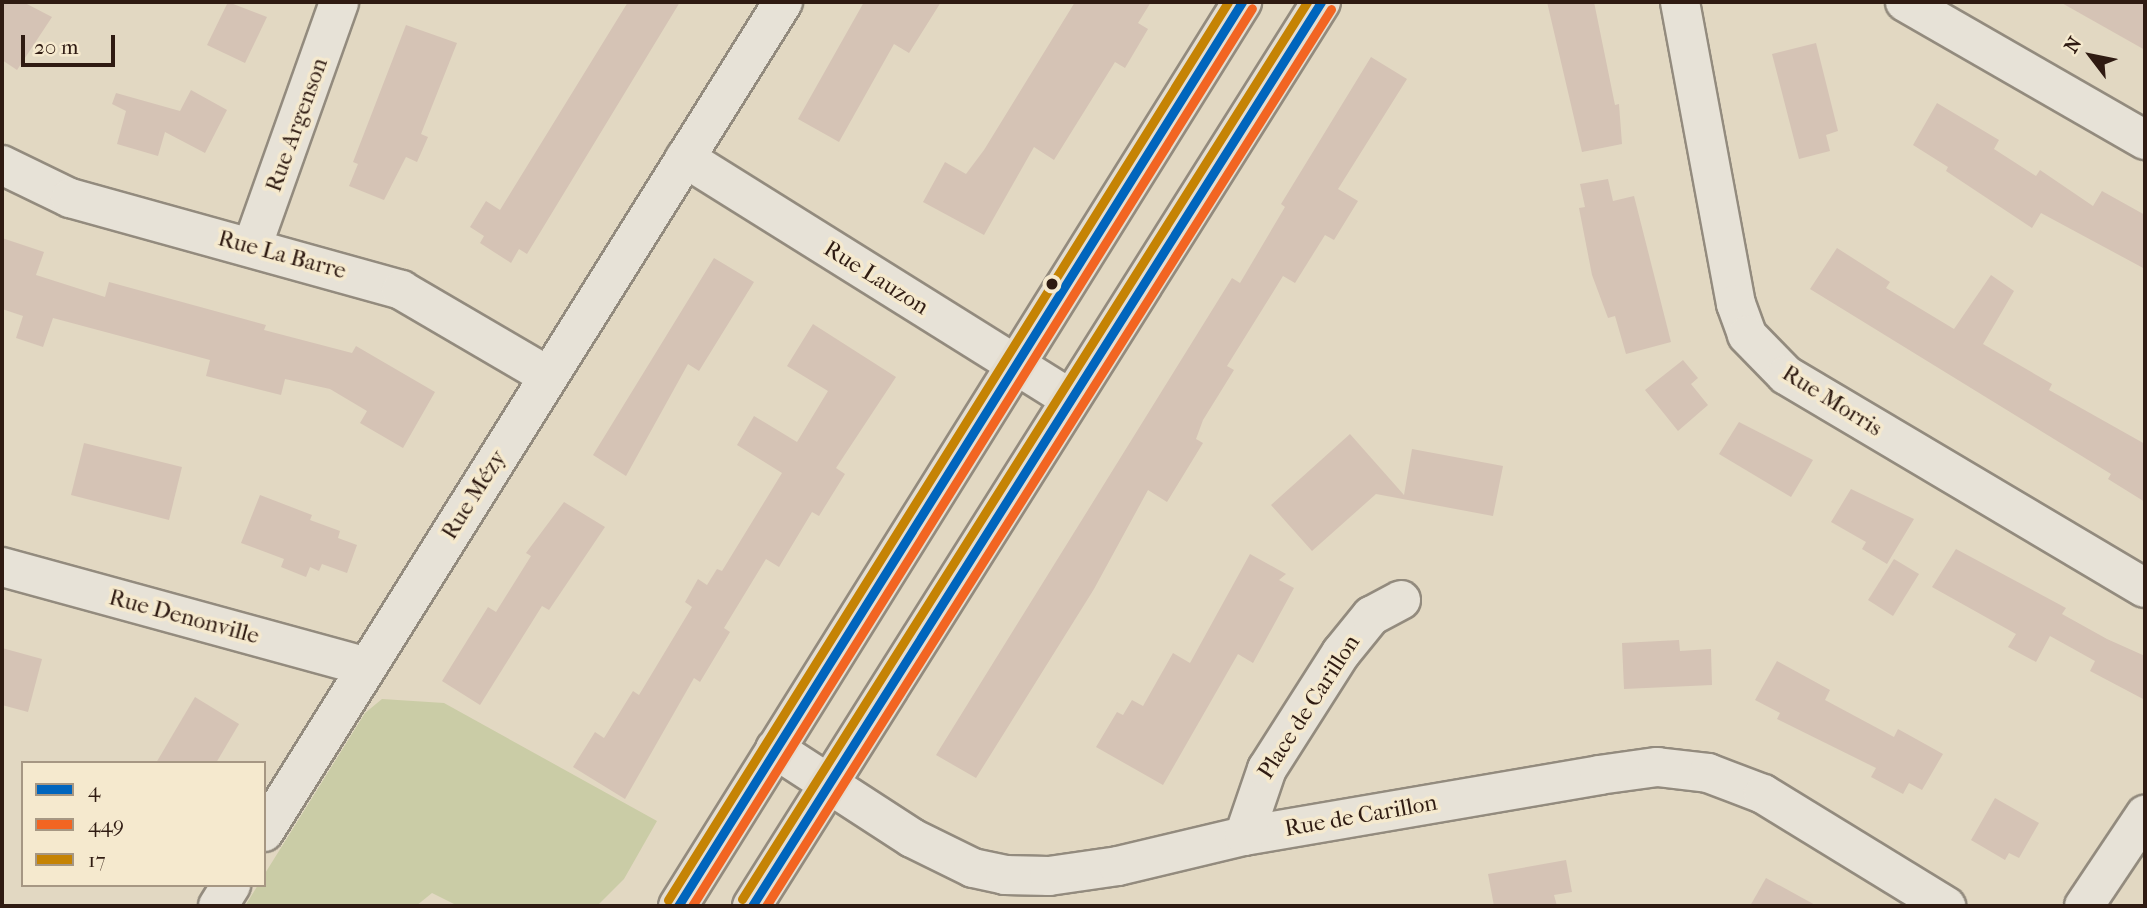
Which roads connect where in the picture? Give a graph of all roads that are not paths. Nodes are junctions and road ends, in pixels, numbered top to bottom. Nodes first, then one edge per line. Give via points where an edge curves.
1 (339, 2) edge
2 (783, 2) edge
3 (1242, 2) edge
4 (1321, 2) edge
5 (1680, 2) edge
6 (1905, 2) edge
7 (2145, 140) edge
8 (685, 158) junction
9 (2, 165) edge
10 (252, 247) junction
11 (1014, 364) junction
12 (548, 376) junction
13 (1068, 397) junction
14 (2, 567) edge
15 (2145, 588) edge
16 (1401, 600) dead end
17 (367, 667) junction
18 (775, 749) junction
19 (828, 783) junction
20 (2145, 815) edge
21 (266, 829) edge
22 (1244, 836) junction
23 (230, 887) edge
24 (218, 906) edge
25 (678, 906) edge
26 (752, 906) edge
27 (1946, 906) edge
28 (2084, 906) edge

1 - 10 street, Rue Argenson
2 - 8 street, Rue Mézy
3 - 11 main road
4 - 13 main road
5 - 15 street, Rue Morris via 1736,304 1747,335 1786,375
6 - 7 street
8 - 11 street, Rue Lauzon
8 - 12 street, Rue Mézy
9 - 10 street, Rue La Barre via 70,198
10 - 12 street, Rue La Barre via 401,290
11 - 13 street, Rue Lauzon
11 - 18 main road
12 - 17 street, Rue Mézy
13 - 19 main road
14 - 17 street, Rue Denonville
16 - 22 street, Place de Carillon via 1371,616 1341,653 1267,769
17 - 21 street, Rue Mézy
18 - 19 street, Rue de Carillon
18 - 25 main road
19 - 22 street, Rue de Carillon via 946,856 1005,875 1049,876 1118,866
19 - 26 main road
20 - 28 street
22 - 27 street, Rue de Carillon via 1657,767 1708,773 1763,794
23 - 24 street

